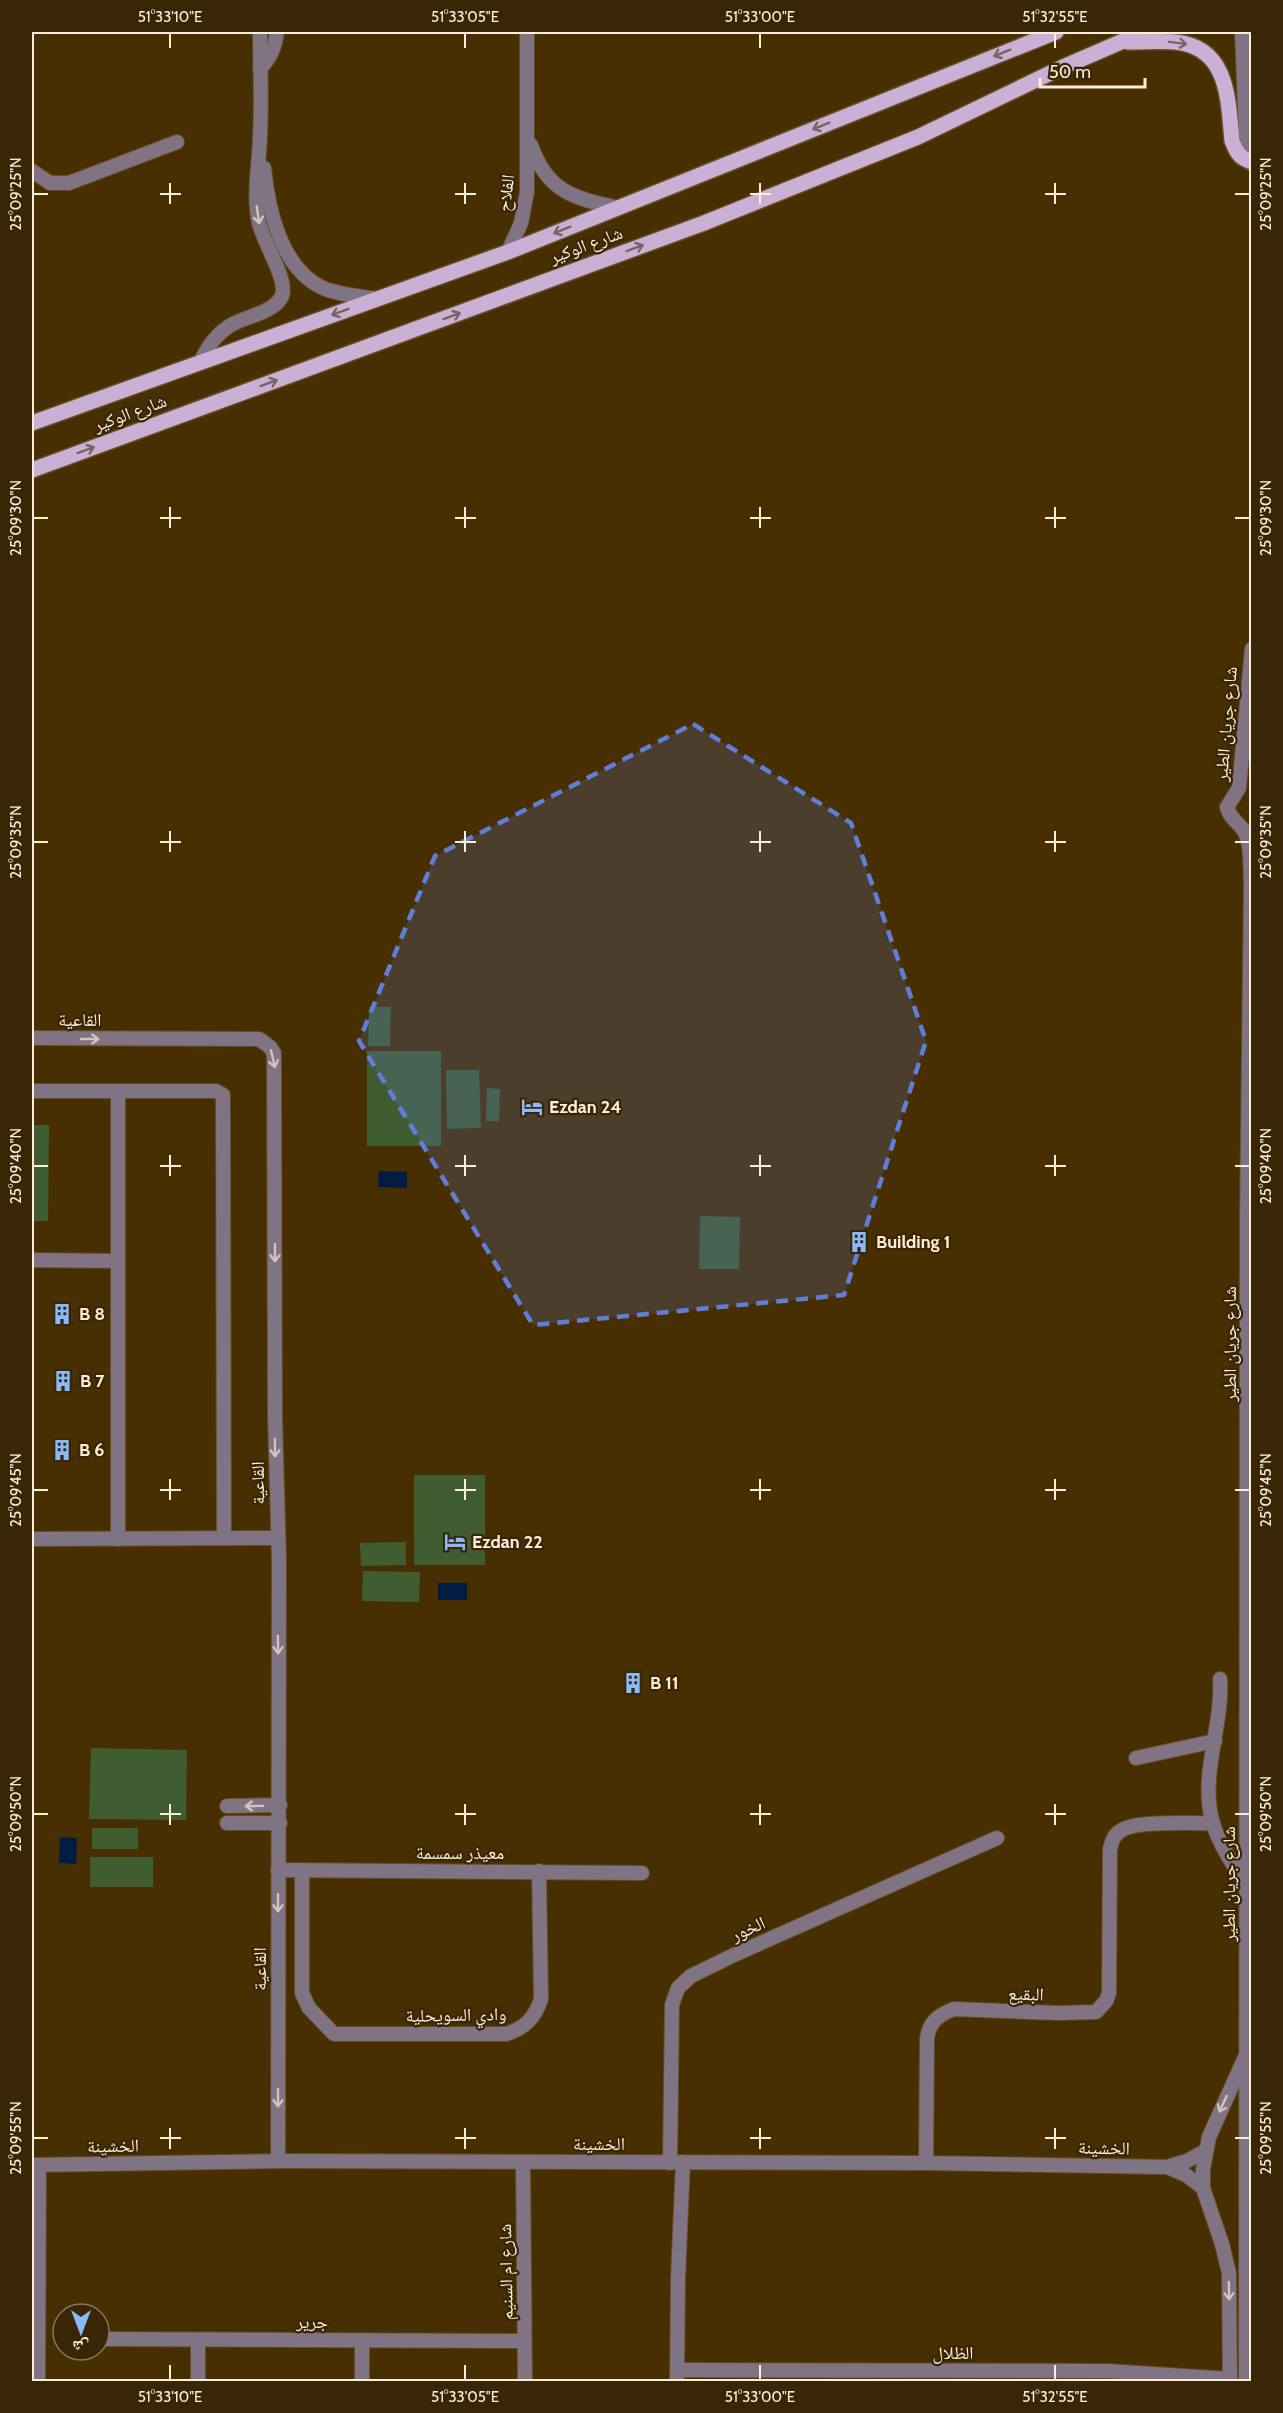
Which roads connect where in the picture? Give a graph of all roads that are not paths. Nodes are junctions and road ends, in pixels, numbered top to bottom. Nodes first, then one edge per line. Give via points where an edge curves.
1 (260, 32) edge
2 (277, 32) edge
3 (527, 32) edge
4 (1056, 32) edge
5 (1144, 32) edge
6 (1242, 32) edge
7 (1119, 42) junction
8 (260, 69) junction
9 (261, 136) junction
10 (528, 137) junction
11 (177, 142) dead end
12 (1251, 163) edge
13 (32, 171) edge
14 (618, 208) junction
15 (508, 252) junction
16 (377, 299) junction
17 (200, 363) junction
18 (53, 416) junction
19 (32, 423) edge
20 (32, 432) edge
21 (32, 470) edge
22 (1251, 649) edge
23 (1236, 821) junction
24 (1251, 824) edge
25 (32, 1038) edge
26 (32, 1091) edge
27 (118, 1091) junction
28 (32, 1260) edge
29 (118, 1261) junction
30 (278, 1538) junction
31 (32, 1539) edge
32 (118, 1539) junction
33 (224, 1539) junction
34 (1220, 1678) dead end
35 (1215, 1741) junction
36 (1136, 1758) dead end
37 (280, 1805) junction
38 (227, 1806) dead end
39 (227, 1823) dead end
40 (280, 1823) junction
41 (1213, 1823) junction
42 (997, 1838) dead end
43 (278, 1870) junction
44 (302, 1870) junction
45 (539, 1872) junction
46 (642, 1873) dead end
47 (1247, 1886) junction
48 (1248, 2051) junction
49 (1205, 2151) junction
50 (278, 2161) junction
51 (523, 2162) junction
52 (676, 2163) junction
53 (926, 2163) junction
54 (35, 2165) edge
55 (1167, 2167) junction
56 (1203, 2188) junction
57 (111, 2339) edge
58 (198, 2340) junction
59 (362, 2341) junction
60 (35, 2342) edge
61 (524, 2342) junction
62 (677, 2376) edge
63 (1230, 2380) edge
64 (38, 2382) edge
65 (198, 2382) edge
66 (362, 2382) edge
67 (525, 2382) edge
68 (1246, 2382) edge

1 - 8 street
2 - 8 street via 274,47
3 - 10 street, الفلاح
4 -> 14 main road, شارع الوكير
5 - 7 main road, شارع الوكير
6 - 12 street via 1246,134
7 -> 12 main road via 1176,42 1203,51 1224,81 1235,149 1243,160
21 -> 7 main road, شارع الوكير via 704,223 918,137
8 - 9 street
9 - 16 street via 272,209 294,265 333,292
9 -> 17 street via 256,195 259,222 284,290 272,307 234,323 218,335
10 - 14 street, الفلاح via 543,171 561,189
10 - 15 street, الفلاح via 525,207
11 - 13 street via 69,183 50,183
14 -> 15 main road, شارع الوكير
15 - 16 main road, شارع الوكير
16 -> 17 main road, شارع الوكير
17 - 18 main road, شارع الوكير
18 - 19 main road, شارع الوكير
18 - 20 main road
22 - 23 street, شارع جريان الطير via 1239,788 1227,807
23 - 24 street
23 - 47 street, شارع جريان الطير via 1247,837 1251,884
25 -> 30 street, القاعية via 259,1039 274,1053
26 - 27 street
27 - 29 street
27 - 33 street via 216,1091 224,1099
28 - 29 street
29 - 32 street
30 - 33 street
30 -> 37 street, القاعية
31 - 32 street
32 - 33 street
34 - 35 street via 1221,1708
35 - 36 street
35 - 41 street via 1209,1786
37 -> 38 street
37 - 40 street, القاعية
39 - 40 street
40 - 43 street, القاعية
41 - 47 street
41 - 53 street, البقيع via 1131,1826 1117,1833 1110,1849 1109,1983 1106,2001 1096,2012 954,2009 931,2023 926,2050
42 - 52 street, الخور via 685,1980 672,2005
43 - 44 street, معيذر سمسمة
43 -> 50 street, القاعية
44 - 45 street, معيذر سمسمة
44 - 45 street, وادي السويحلية via 302,1993 309,2008 334,2034 506,2034 519,2030 537,2012 541,1999
45 - 46 street, معيذر سمسمة
47 - 48 street, شارع جريان الطير
48 -> 49 street, شارع جريان الطير
48 - 68 street, شارع جريان الطير
49 - 55 street, الخشينة
49 - 56 street, شارع جريان الطير
50 - 51 street, الخشينة
50 - 54 street, الخشينة
51 - 52 street, الخشينة
51 - 61 street, شارع ام السنيم
52 - 53 street, الخشينة
52 - 62 street, الخور
53 - 55 street, الخشينة
54 - 60 street
55 - 56 street, الخشينة
56 -> 63 street, شارع جريان الطير via 1229,2273
57 - 58 street, جرير
58 - 59 street, جرير
58 - 65 street
59 - 61 street, جرير
59 - 66 street
60 - 64 street
61 - 67 street, شارع ام السنيم
62 - 63 street, الظلال via 1107,2371

